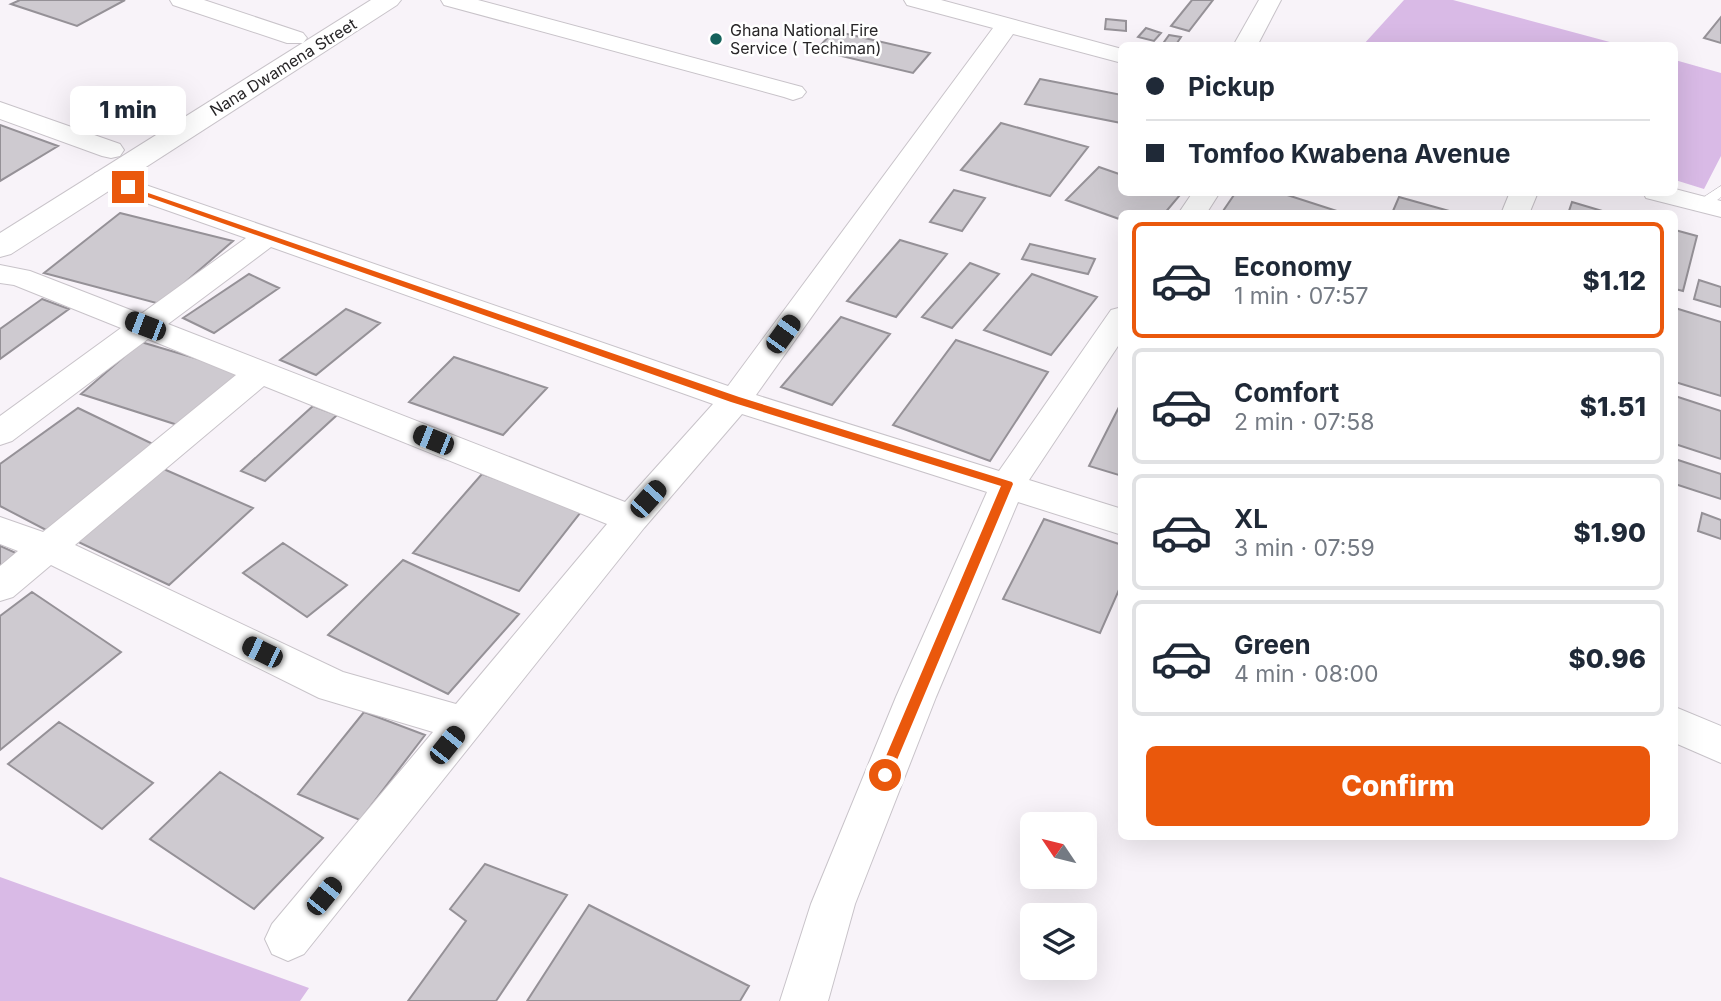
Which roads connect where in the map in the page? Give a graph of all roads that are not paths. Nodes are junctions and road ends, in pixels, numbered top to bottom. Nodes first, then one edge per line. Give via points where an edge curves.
1 (181, 0) edge
2 (355, 0) edge
3 (388, 0) edge
4 (452, 0) edge
5 (915, 0) edge
6 (1270, 0) edge
7 (1007, 26) junction
8 (295, 38) junction
9 (1247, 42) edge
10 (1118, 55) edge
11 (793, 92) dead end
12 (0, 110) edge
13 (108, 165) junction
14 (1678, 195) edge
15 (1715, 201) edge
16 (0, 220) edge
17 (267, 236) junction
18 (0, 247) edge
19 (0, 274) edge
20 (1118, 323) edge
21 (145, 326) junction
22 (260, 372) junction
23 (735, 400) junction
24 (0, 433) edge
25 (1008, 484) junction
26 (631, 519) junction
27 (1118, 521) edge
28 (0, 530) edge
29 (48, 548) junction
30 (0, 587) edge
31 (465, 724) junction
32 (1678, 725) edge
33 (1721, 745) edge
34 (288, 939) dead end
35 (804, 1001) edge

1 - 8 street
2 - 8 main road, Nana Dwamena Street
3 - 13 main road, Nana Dwamena Street
4 - 11 street
5 - 7 street
6 - 9 street
7 - 10 street
7 - 23 street
8 - 13 main road, Nana Dwamena Street
12 - 13 street
13 - 16 main road, Nana Dwamena Street
13 - 17 street
13 - 18 main road, Nana Dwamena Street
14 - 15 street
17 - 21 street
17 - 23 street
19 - 21 street via 20,277
20 - 25 street
21 - 22 street
21 - 24 street
22 - 26 street
22 - 29 street
23 - 25 street
23 - 26 street
25 - 27 street
25 - 35 street via 838,891
26 - 31 street
28 - 29 street
29 - 30 street
29 - 31 street via 333,686
31 - 34 street
32 - 33 street

